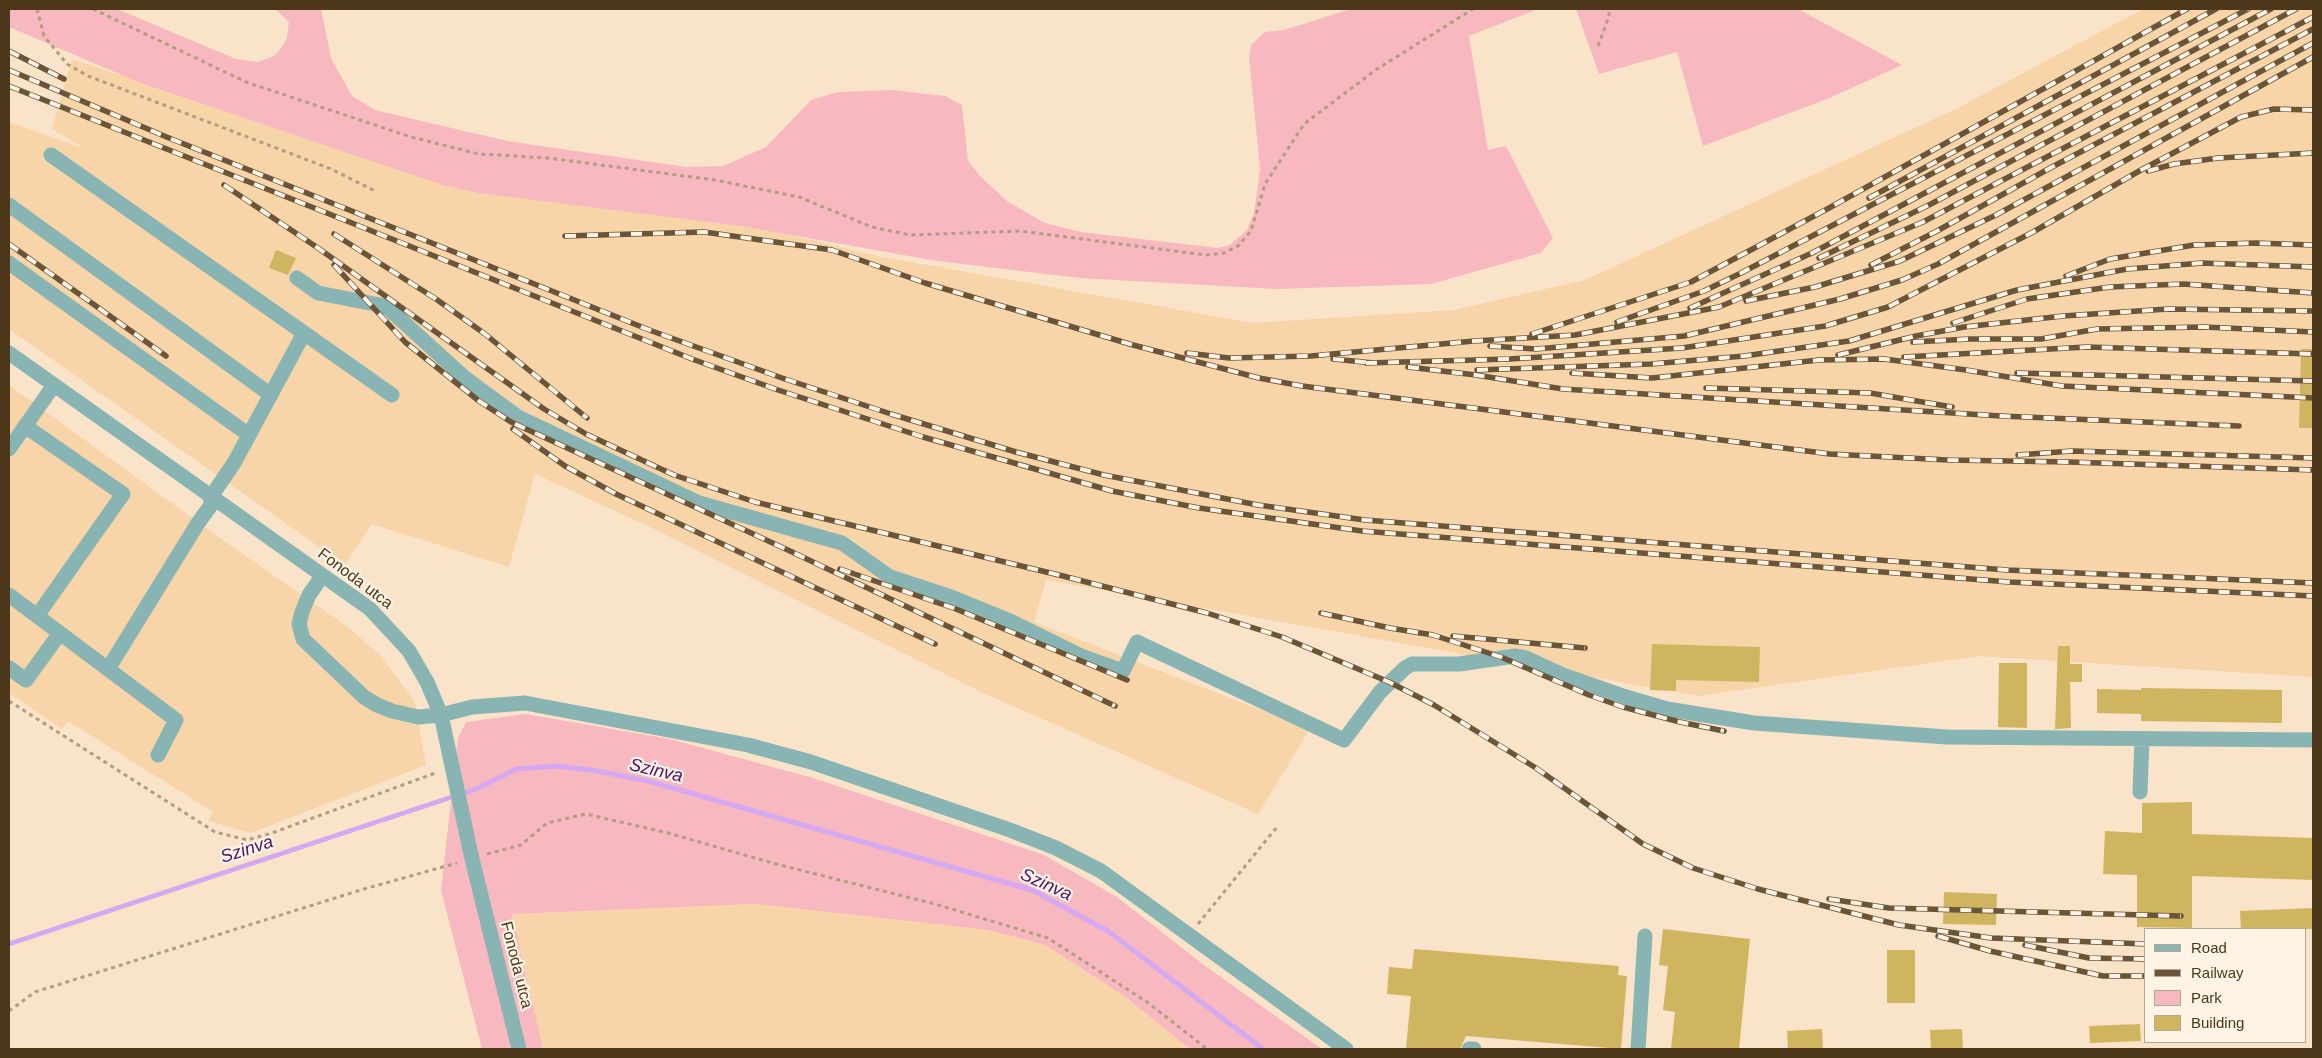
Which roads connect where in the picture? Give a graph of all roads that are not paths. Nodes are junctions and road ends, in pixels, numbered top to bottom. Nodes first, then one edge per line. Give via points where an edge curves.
1 (51, 155) dead end
2 (9, 205) edge
3 (9, 263) edge
4 (297, 278) dead end
5 (304, 334) junction
6 (9, 353) edge
7 (54, 385) junction
8 (271, 395) junction
9 (392, 395) dead end
10 (25, 426) junction
11 (249, 435) junction
12 (9, 449) edge
13 (212, 499) junction
14 (322, 576) junction
15 (9, 595) edge
16 (37, 616) junction
17 (60, 633) junction
18 (9, 668) edge
19 (108, 669) junction
20 (441, 715) junction
21 (2142, 739) junction
22 (2313, 740) edge
23 (158, 755) dead end
24 (2140, 792) dead end
25 (1645, 936) dead end
26 (519, 1049) edge
27 (1346, 1049) edge
28 (1469, 1049) edge
29 (1474, 1049) edge
30 (1638, 1049) edge

1 - 5 street
2 - 8 street
3 - 11 street
4 - 21 street via 318,293 388,309 465,378 518,417 699,502 842,543 890,577 1002,617 1082,656 1123,671 1136,642 1344,740 1380,692 1412,664 1459,664 1515,656 1634,700 1754,723 1947,738
5 - 8 street
5 - 9 street
6 - 7 street, Fonoda utca
7 - 10 street
7 - 13 street, Fonoda utca
8 - 11 street
10 - 12 street
10 - 16 street via 123,494
11 - 13 street
13 - 14 street, Fonoda utca
13 - 19 street
14 - 20 street, Fonoda utca via 370,609 398,637 419,665
14 - 20 street via 309,595 299,624 308,645 377,705 418,717
15 - 16 street
16 - 17 street
17 - 18 street via 26,680
17 - 19 street
19 - 23 street via 176,720
20 - 26 street, Fonoda utca
20 - 27 street via 472,707 524,703 748,745 811,762 1010,830 1056,848 1101,872
21 - 22 street
21 - 24 street
25 - 30 street
28 - 29 street

